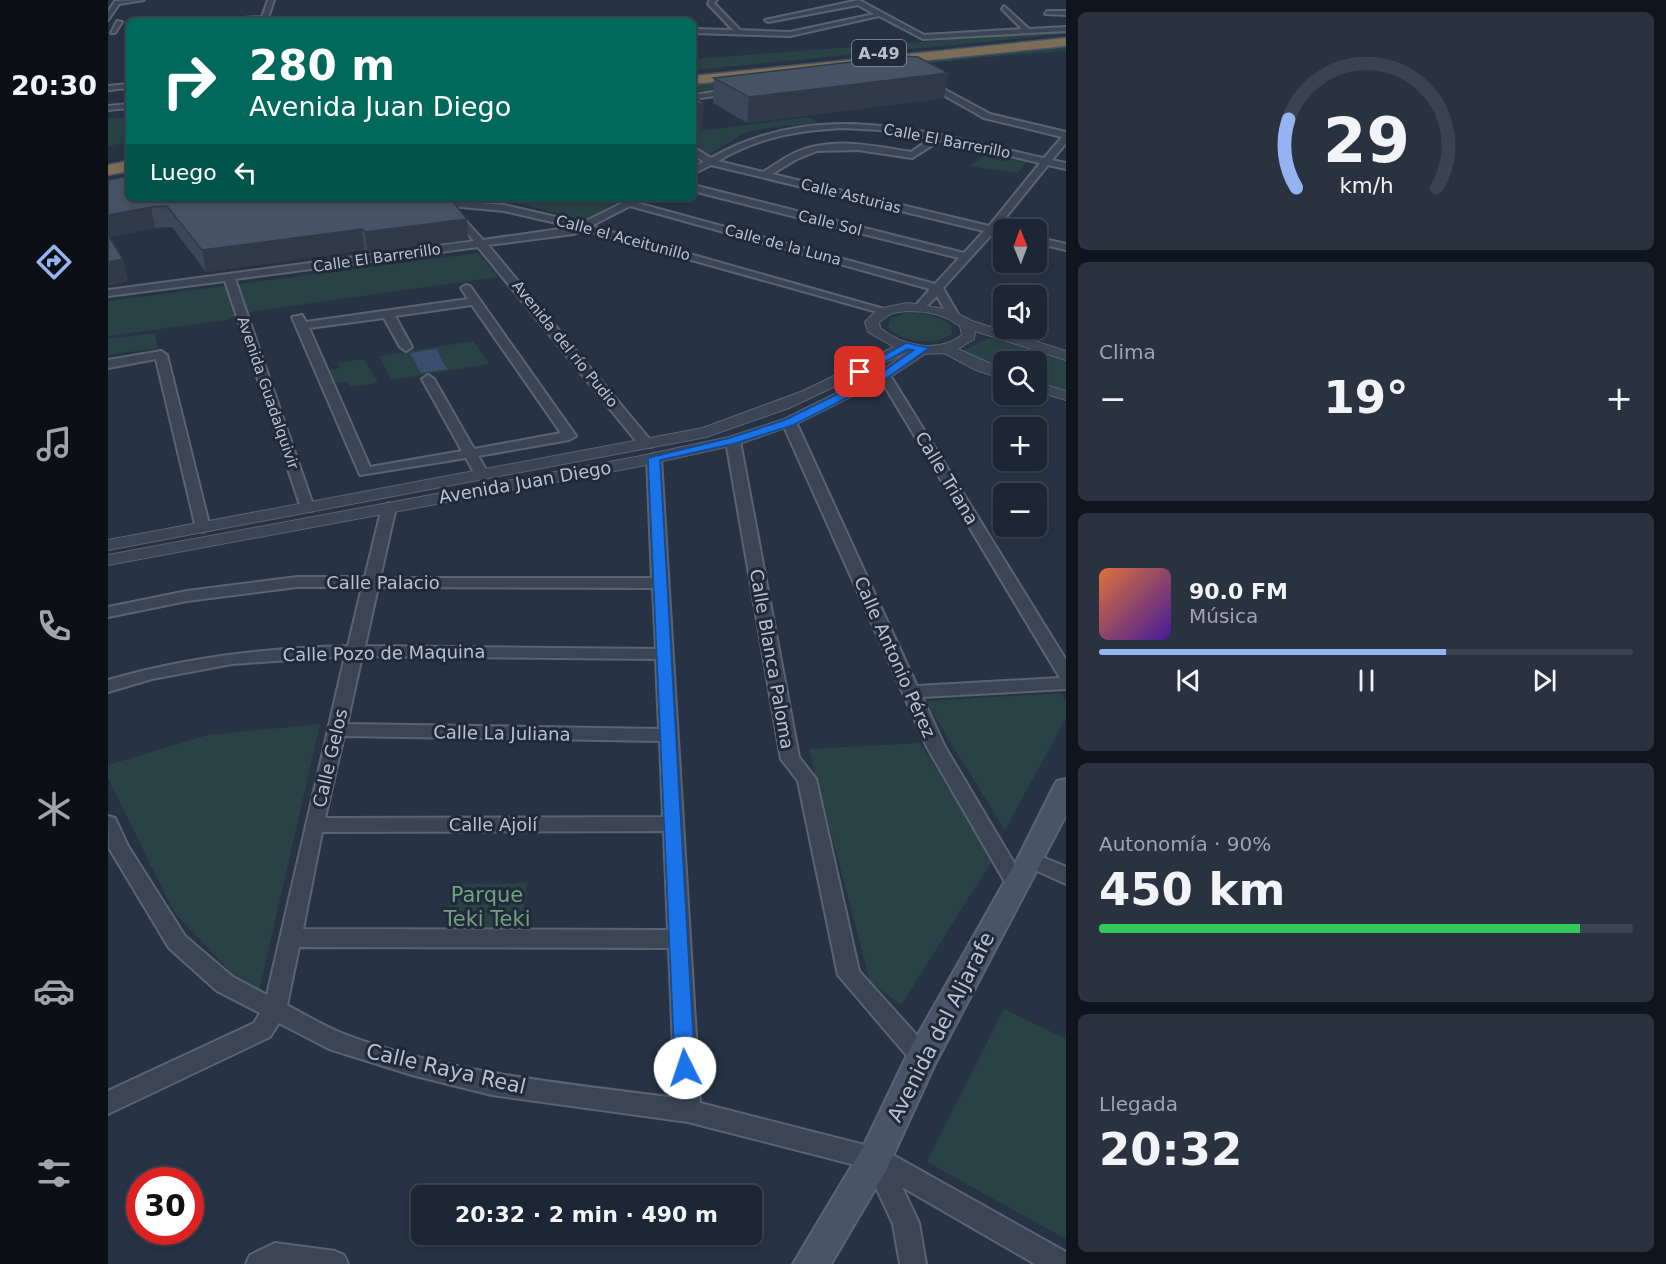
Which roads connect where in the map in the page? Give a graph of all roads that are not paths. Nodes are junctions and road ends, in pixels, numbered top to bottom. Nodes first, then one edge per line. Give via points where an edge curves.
1 (141, 0) edge
2 (271, 0) edge
3 (714, 0) edge
4 (855, 1) edge
5 (1004, 8) dead end
6 (1047, 13) dead end
7 (1066, 13) edge
8 (881, 14) junction
9 (265, 18) edge
10 (768, 20) dead end
11 (108, 21) edge
12 (1066, 29) edge
13 (696, 31) edge
14 (113, 32) dead end
15 (1028, 32) junction
16 (740, 34) junction
17 (923, 37) junction
18 (1066, 37) edge
19 (696, 39) edge
20 (930, 41) dead end
21 (1066, 44) edge
22 (696, 73) edge
23 (696, 80) edge
24 (922, 80) edge
25 (126, 86) edge
26 (108, 88) edge
27 (740, 90) edge
28 (696, 97) edge
29 (126, 106) edge
30 (108, 108) edge
31 (1066, 136) edge
32 (939, 138) junction
33 (696, 152) edge
34 (126, 157) edge
35 (108, 160) edge
36 (1046, 161) junction
37 (711, 162) junction
38 (1066, 166) edge
39 (126, 167) edge
40 (108, 170) edge
41 (696, 170) edge
42 (764, 175) junction
43 (696, 189) edge
44 (632, 201) edge
45 (628, 203) junction
46 (504, 208) junction
47 (459, 216) junction
48 (584, 226) junction
49 (991, 230) junction
50 (1047, 242) edge
51 (483, 244) junction
52 (1066, 246) edge
53 (967, 257) junction
54 (229, 278) junction
55 (466, 288) dead end
56 (938, 288) junction
57 (108, 293) edge
58 (475, 302) junction
59 (920, 307) junction
60 (885, 311) junction
61 (388, 314) junction
62 (952, 315) junction
63 (967, 324) junction
64 (906, 346) junction
65 (406, 347) dead end
66 (924, 348) junction
67 (945, 348) junction
68 (1066, 356) edge
69 (108, 364) edge
70 (993, 371) edge
71 (884, 375) junction
72 (428, 379) dead end
73 (1047, 390) edge
74 (1066, 396) edge
75 (789, 422) junction
76 (732, 441) junction
77 (650, 451) junction
78 (469, 454) junction
79 (480, 473) junction
80 (389, 507) junction
81 (307, 508) junction
82 (203, 528) junction
83 (108, 545) edge
84 (108, 560) edge
85 (372, 582) junction
86 (660, 583) junction
87 (108, 612) edge
88 (355, 650) junction
89 (663, 654) junction
90 (1066, 674) edge
91 (1066, 683) edge
92 (108, 686) edge
93 (910, 692) junction
94 (338, 730) junction
95 (667, 735) junction
96 (1066, 788) edge
97 (108, 823) edge
98 (671, 824) junction
99 (314, 825) junction
100 (114, 850) edge
101 (1023, 872) junction
102 (1066, 876) edge
103 (292, 938) junction
104 (677, 939) junction
105 (275, 1009) junction
106 (922, 1057) junction
107 (108, 1103) edge
108 (688, 1111) junction
109 (875, 1158) junction
110 (267, 1260) edge
111 (335, 1264) edge
112 (811, 1264) edge
113 (914, 1264) edge
114 (1061, 1264) edge

1 - 11 street via 117,2
2 - 9 street
3 - 16 street via 710,3
4 - 8 street
4 - 10 street
5 - 15 street
6 - 7 street
8 - 16 street via 790,34
8 - 17 street
11 - 14 street via 119,22
12 - 15 street
13 - 16 street
15 - 17 street
16 - 19 street
17 - 20 street
18 - 22 highway, A-49
21 - 23 highway, A-49
24 - 31 street via 987,116
25 - 26 street
27 - 28 street
29 - 30 street
31 - 36 street
32 - 36 street, Calle El Barrerillo
32 - 37 street, Calle El Barrerillo via 889,128 822,126 765,135
32 - 42 street via 912,155 875,149 821,148 805,152
33 - 37 street, Calle Asturias
34 - 35 highway
36 - 38 street, Calle El Barrerillo
36 - 49 street
37 - 41 street, Calle El Barrerillo
37 - 42 street, Calle Asturias
39 - 40 highway
42 - 49 street, Calle Asturias
43 - 53 street, Calle Sol
44 - 45 street, Calle El Barrerillo
45 - 48 street, Calle El Barrerillo
45 - 56 street, Calle de la Luna
46 - 47 street via 467,210
46 - 47 street, Calle el Aceitunillo via 419,202 444,206
46 - 48 street, Calle el Aceitunillo
47 - 51 street, Avenida del río Pudio
48 - 51 street, Calle El Barrerillo
48 - 60 street, Calle el Aceitunillo
49 - 53 street
50 - 52 street
51 - 54 street, Calle El Barrerillo
51 - 77 street, Avenida del río Pudio
53 - 56 street
54 - 57 street, Calle El Barrerillo
54 - 81 street, Avenida Guadalquivir
55 - 58 street
56 - 59 street
56 - 62 street
58 - 61 street
58 - 78 street via 569,436
59 - 60 street
59 - 62 street
60 - 64 street via 876,316 873,329 891,342
61 - 65 street
61 - 78 street via 300,321 365,472
62 - 63 street
63 - 67 street via 970,330 965,341
63 - 68 street
64 - 66 street
64 - 77 street, Avenida Juan Diego via 844,381 760,416
66 - 67 street
66 - 71 street, Avenida Juan Diego
67 - 70 street
69 - 82 street via 161,355
71 - 75 street, Avenida Juan Diego
71 - 90 street, Calle Triana
72 - 78 street
73 - 74 street
75 - 76 street, Avenida Juan Diego
75 - 93 street, Calle Antonio Pérez
76 - 77 street, Avenida Juan Diego
76 - 106 street, Calle Blanca Paloma via 790,759 807,779 849,975
77 - 79 street, Avenida Juan Diego
77 - 80 street, Avenida Juan Diego
77 - 86 street
78 - 79 street
79 - 81 street, Avenida Juan Diego
80 - 84 street, Avenida Juan Diego
80 - 85 street, Calle Gelos
81 - 82 street, Avenida Juan Diego
82 - 83 street, Avenida Juan Diego
85 - 86 street, Calle Palacio
85 - 87 street, Calle Palacio via 297,582 242,588
85 - 88 street, Calle Gelos
86 - 89 street
88 - 89 street, Calle Pozo de Maquina
88 - 92 street, Calle Pozo de Maquina via 207,661
88 - 94 street, Calle Gelos
89 - 95 street
91 - 93 street
93 - 101 street, Calle Antonio Pérez via 936,747
94 - 95 street, Calle La Juliana
94 - 99 street, Calle Gelos
95 - 98 street
96 - 101 main road, Avenida del Aljarafe
97 - 100 street, Calle Raya Real
98 - 99 street, Calle Ajolí
98 - 104 street
99 - 103 street, Calle Gelos
100 - 105 street, Calle Raya Real via 177,942 225,984
101 - 102 street
101 - 106 main road, Avenida del Aljarafe
103 - 104 street
103 - 105 street, Calle Gelos
104 - 108 street
105 - 107 street via 262,1030
105 - 108 street, Calle Raya Real via 337,1042 412,1065 492,1084
106 - 109 main road, Avenida del Aljarafe
108 - 109 street, Calle Raya Real
109 - 112 main road, Avenida del Aljarafe
109 - 113 street via 906,1223
109 - 114 street, Calle Raya Real
110 - 111 street

